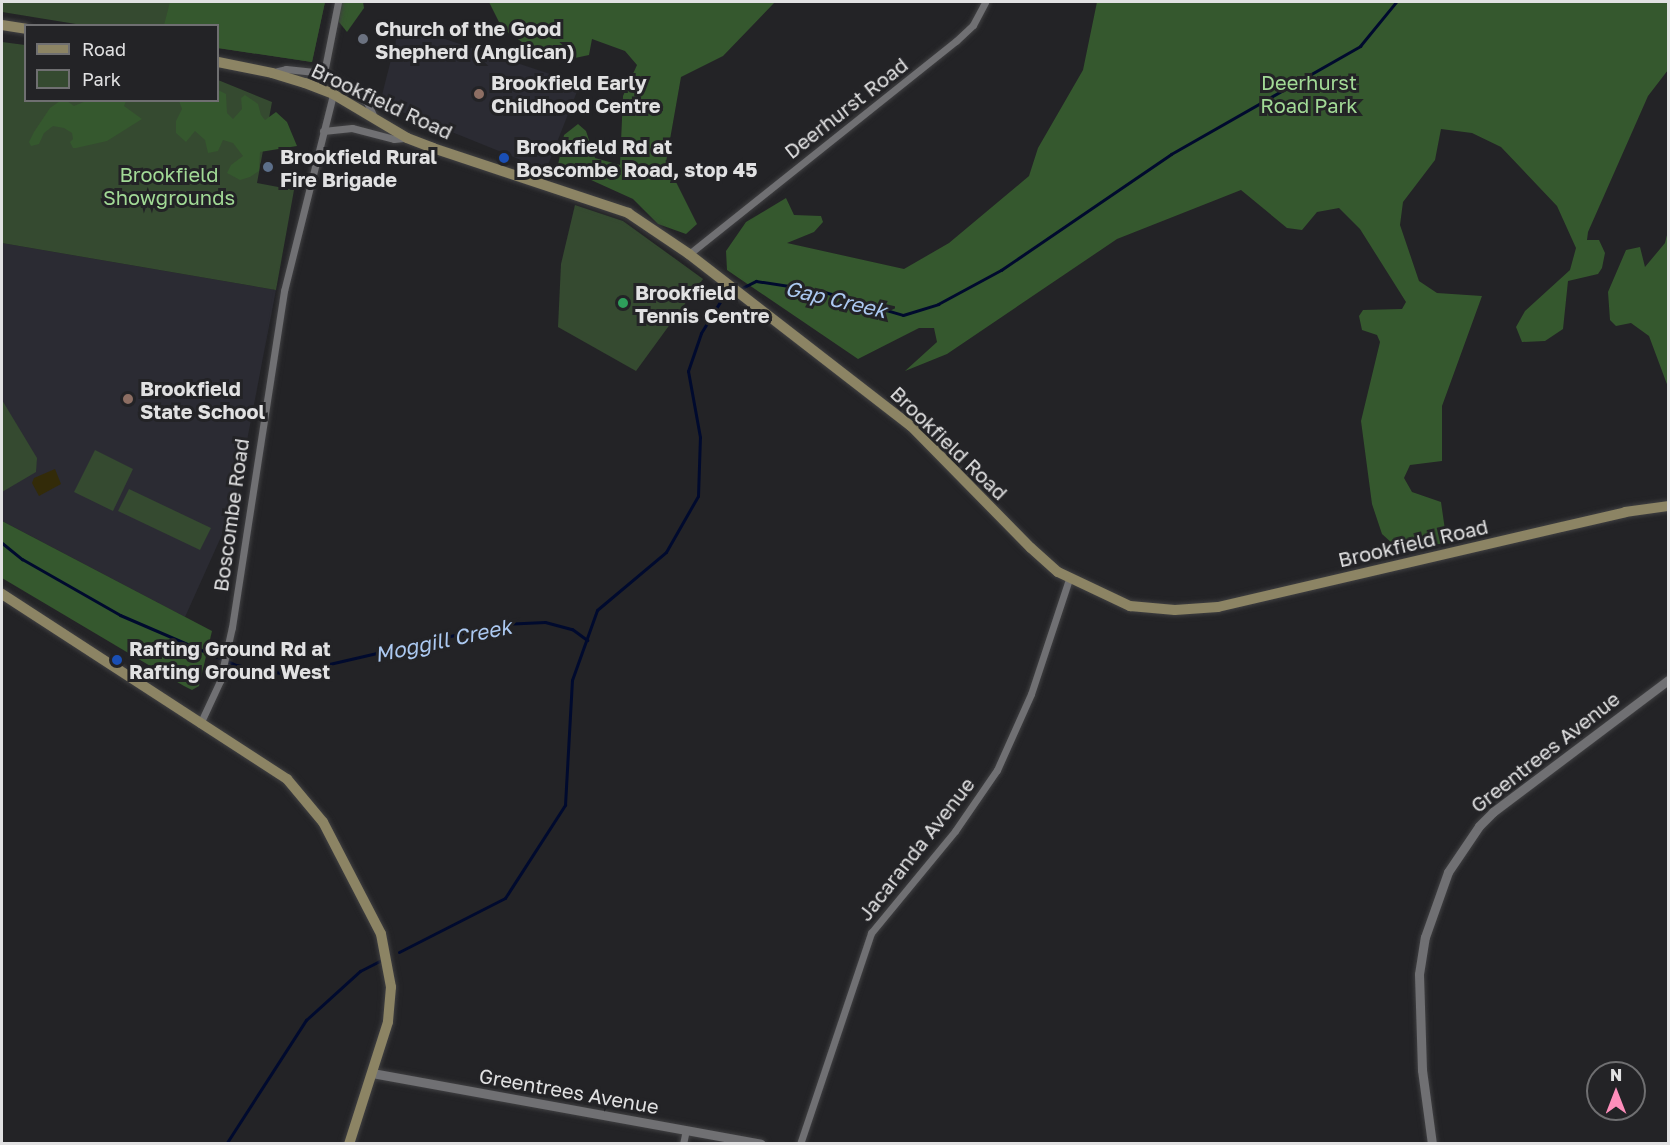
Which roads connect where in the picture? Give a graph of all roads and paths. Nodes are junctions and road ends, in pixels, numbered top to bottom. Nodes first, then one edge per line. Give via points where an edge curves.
1 (338, 2) edge
2 (985, 2) edge
3 (2, 25) edge
4 (24, 30) edge
5 (219, 62) edge
6 (272, 73) junction
7 (324, 73) junction
8 (333, 94) junction
9 (376, 121) junction
10 (323, 131) junction
11 (407, 138) junction
12 (689, 254) junction
13 (1668, 506) edge
14 (1069, 579) junction
15 (2, 594) edge
16 (1668, 680) edge
17 (199, 724) junction
18 (372, 1073) junction
19 (686, 1130) junction
20 (349, 1143) edge
21 (683, 1143) edge
22 (761, 1143) edge
23 (800, 1143) edge
24 (1432, 1143) edge

1 - 7 street
2 - 12 street, Deerhurst Road via 973,25 956,41
3 - 4 main road
5 - 6 main road, Brookfield Road
6 - 7 street via 285,69
6 - 8 main road, Brookfield Road
7 - 9 street via 367,102
8 - 9 main road, Brookfield Road
8 - 10 street, Boscombe Road
9 - 11 main road, Brookfield Road
10 - 11 street via 352,128 394,139
10 - 17 street, Boscombe Road via 284,291 227,647 217,689
11 - 12 main road, Brookfield Road via 608,204
12 - 14 main road, Brookfield Road via 911,426 1031,548
13 - 14 main road, Brookfield Road via 1625,512 1218,607 1174,610 1130,606
14 - 23 street, Jacaranda Avenue via 1031,694 997,771 955,831 868,939
15 - 17 main road
16 - 24 street, Greentrees Avenue via 1492,812 1448,872 1425,937 1419,974 1422,1070
17 - 18 main road via 287,779 306,800 323,822 381,934 391,987 388,1022
18 - 19 street, Greentrees Avenue
18 - 20 main road
19 - 21 street
19 - 22 street, Greentrees Avenue

